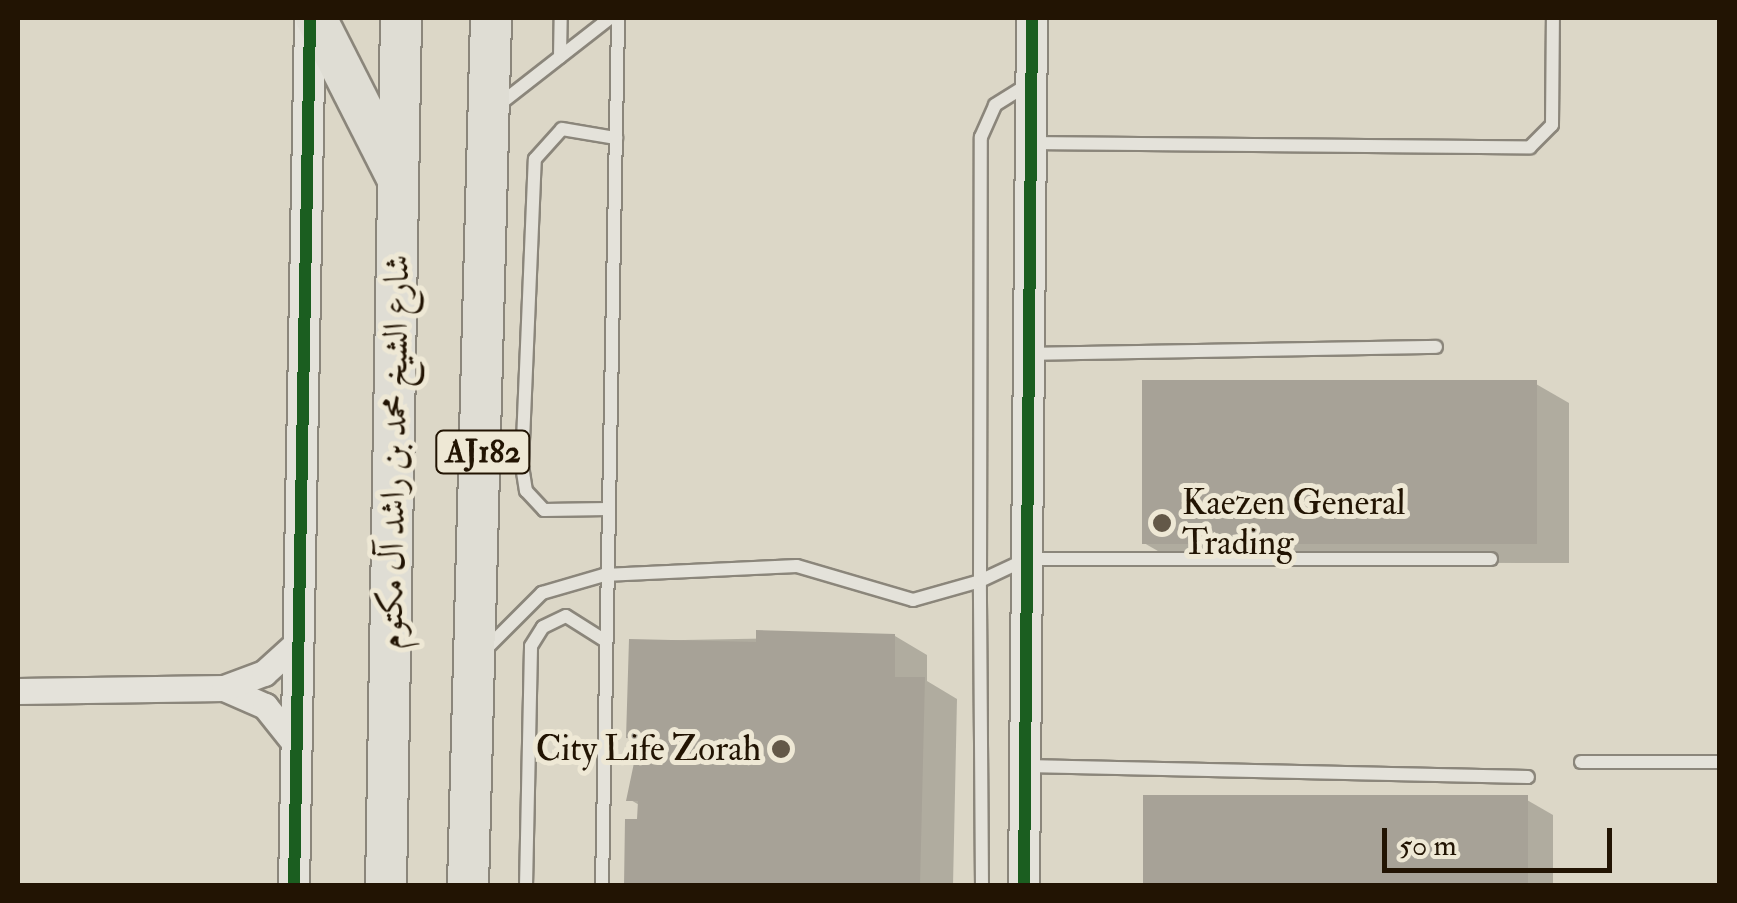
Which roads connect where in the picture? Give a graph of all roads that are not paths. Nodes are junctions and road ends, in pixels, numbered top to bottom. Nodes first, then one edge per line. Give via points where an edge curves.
1 (313, 18) edge
2 (401, 18) edge
3 (492, 18) edge
4 (561, 18) edge
5 (614, 18) edge
6 (1032, 18) edge
7 (1553, 18) edge
8 (560, 57) junction
9 (1032, 82) junction
10 (490, 112) junction
11 (616, 138) junction
12 (1031, 143) junction
13 (399, 182) junction
14 (1436, 347) dead end
15 (1029, 354) junction
16 (608, 509) junction
17 (1492, 558) dead end
18 (1027, 559) junction
19 (604, 575) junction
20 (980, 581) junction
21 (604, 640) junction
22 (295, 645) junction
23 (478, 660) junction
24 (224, 688) junction
25 (18, 691) edge
26 (293, 741) junction
27 (1581, 762) dead end
28 (1720, 762) edge
29 (1026, 766) junction
30 (1528, 777) dead end
31 (382, 876) edge
32 (294, 886) edge
33 (468, 886) edge
34 (526, 886) edge
35 (602, 886) edge
36 (982, 886) edge
37 (1024, 886) edge

1 - 13 highway
1 - 22 street
2 - 13 highway, شارع الشيخ محمد بن راشد آل مكتوم / AJ182
3 - 10 highway, AJ182
4 - 8 lane
5 - 8 lane
5 - 11 lane
6 - 9 street
7 - 12 lane via 1552,125 1530,147
8 - 10 lane
9 - 12 street
9 - 20 lane via 996,105 981,137
10 - 23 highway, AJ182
11 - 16 lane
11 - 16 lane via 562,130 535,159 522,465 526,491 544,510
12 - 15 street
13 - 31 highway, شارع الشيخ محمد بن راشد آل مكتوم / AJ182
14 - 15 lane
15 - 18 street
16 - 19 lane
17 - 18 lane
18 - 20 lane
18 - 29 street
19 - 20 lane via 797,566 913,600
19 - 21 lane
19 - 23 lane via 542,593
20 - 36 lane
21 - 34 lane via 566,616 543,626 531,646
21 - 35 lane
22 - 24 street via 264,672
22 - 26 street
23 - 33 highway, AJ182
24 - 25 street
24 - 26 street via 265,706
26 - 32 street
27 - 28 lane
29 - 30 lane
29 - 37 street

